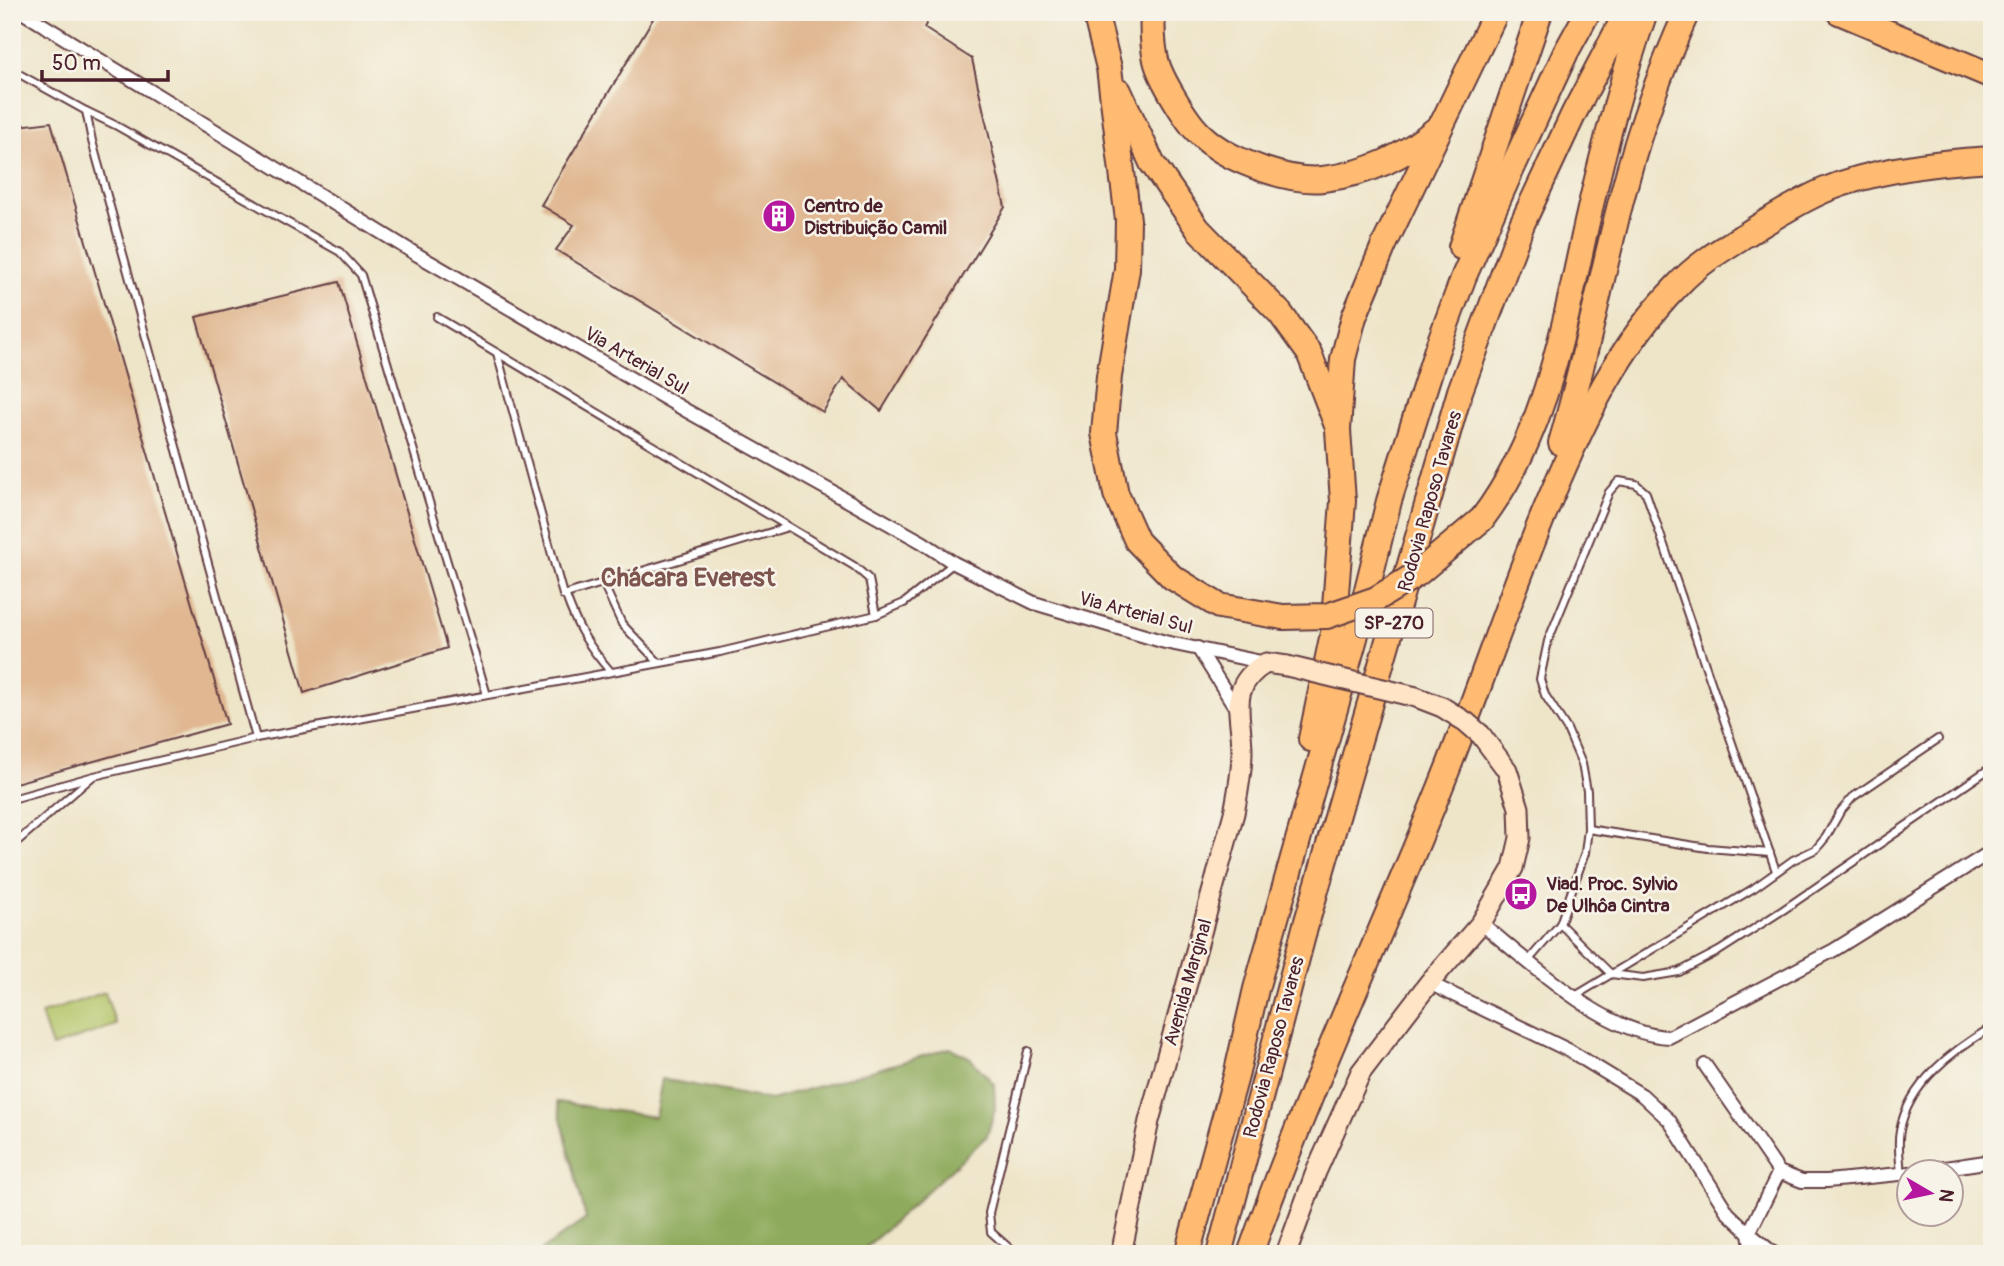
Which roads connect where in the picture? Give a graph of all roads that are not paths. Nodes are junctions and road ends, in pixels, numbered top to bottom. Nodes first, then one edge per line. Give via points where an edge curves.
1 (22, 12) edge
2 (1096, 12) edge
3 (1153, 12) edge
4 (1496, 12) edge
5 (1540, 12) edge
6 (1588, 12) edge
7 (1627, 12) edge
8 (1645, 12) edge
9 (1687, 12) edge
10 (1839, 12) edge
11 (1109, 68) junction
12 (12, 69) edge
13 (1992, 76) edge
14 (86, 111) junction
15 (1445, 122) junction
16 (1992, 159) edge
17 (437, 317) dead end
18 (1437, 349) junction
19 (498, 353) junction
20 (1338, 430) junction
21 (788, 527) junction
22 (1530, 547) junction
23 (954, 563) junction
24 (603, 583) junction
25 (566, 596) junction
26 (876, 615) junction
27 (1198, 648) junction
28 (659, 663) junction
29 (1266, 663) junction
30 (611, 672) junction
31 (487, 695) junction
32 (1238, 710) junction
33 (256, 738) junction
34 (1938, 739) dead end
35 (1992, 767) edge
36 (94, 776) junction
37 (12, 799) edge
38 (1588, 829) junction
39 (12, 846) edge
40 (1992, 851) edge
41 (1770, 853) junction
42 (1776, 871) junction
43 (1481, 923) junction
44 (1560, 924) junction
45 (1273, 927) junction
46 (1528, 961) junction
47 (1611, 974) junction
48 (1429, 983) junction
49 (1575, 996) junction
50 (1992, 1027) edge
51 (1028, 1051) dead end
52 (1705, 1065) dead end
53 (1903, 1158) edge
54 (1992, 1161) edge
55 (1966, 1165) edge
56 (1779, 1172) junction
57 (1896, 1174) edge
58 (1749, 1233) junction
59 (1016, 1254) edge
60 (1121, 1254) edge
61 (1187, 1254) edge
62 (1219, 1254) edge
63 (1250, 1254) edge
64 (1286, 1254) edge
65 (1752, 1254) edge
66 (1774, 1254) edge

1 - 23 street, Via Arterial Sul via 416,254
2 - 11 highway
3 - 15 highway via 1157,63 1176,101 1199,134 1239,162 1282,176 1320,179 1359,173 1413,148
4 - 15 highway
5 - 18 highway via 1459,254
6 - 18 highway, Rodovia Raposo Tavares / SP-270 via 1509,175
7 - 62 highway, Rodovia Raposo Tavares / SP-270 via 1522,224 1460,391 1304,928
8 - 11 highway, bridge via 1599,169 1549,383 1509,480 1482,519 1417,574 1376,599 1327,616 1283,617 1219,606 1172,577 1137,541 1116,494 1104,433 1126,270 1128,220
9 - 22 highway via 1627,177 1572,407
10 - 13 highway
11 - 20 highway via 1152,163 1198,229 1280,313 1309,353
12 - 14 lane
14 - 31 lane via 340,252 361,275
14 - 33 lane
15 - 20 highway via 1384,244 1354,317 1343,359
16 - 22 highway via 1876,174 1826,190 1720,251 1679,283 1639,329 1601,387
17 - 19 lane
18 - 45 highway, Rodovia Raposo Tavares / SP-270 via 1389,501
19 - 21 lane
19 - 25 lane via 561,592
20 - 45 highway via 1343,501 1333,633
21 - 24 lane
21 - 26 lane via 862,571 869,579
22 - 63 highway via 1441,785 1278,1173
23 - 26 lane via 904,603
23 - 27 street, Via Arterial Sul via 1034,603
24 - 25 lane
24 - 28 lane via 622,624
25 - 30 lane via 576,625
26 - 28 lane
27 - 29 street, Via Arterial Sul
27 - 32 street, Avenida Marginal
28 - 30 lane
29 - 32 main road, Avenida Marginal via 1246,680
29 - 43 main road, bridge via 1416,697 1442,707 1481,735 1507,770 1519,808 1520,838 1513,868
30 - 31 lane
31 - 33 lane
32 - 60 main road, Avenida Marginal via 1241,778 1234,813 1149,1121
33 - 36 lane
34 - 42 lane via 1853,797 1816,849
35 - 47 lane via 1719,951 1679,972 1643,978
36 - 37 lane
36 - 39 lane
38 - 41 lane
38 - 41 lane via 1582,764 1540,679 1548,641 1609,492 1619,481 1636,484 1646,493
38 - 44 lane via 1585,853
40 - 49 street via 1835,950 1669,1037 1626,1028
41 - 42 lane
42 - 47 lane
43 - 46 street
43 - 48 main road
44 - 46 lane
44 - 47 lane
45 - 61 highway, Rodovia Raposo Tavares / SP-270
46 - 49 street
47 - 49 lane
48 - 58 street via 1570,1051 1642,1095 1669,1119 1728,1213
48 - 64 main road via 1362,1072 1316,1172
50 - 53 lane via 1969,1041 1921,1085 1899,1132
51 - 59 lane via 989,1213 991,1232
52 - 56 street
54 - 55 street
56 - 57 street via 1802,1181
56 - 58 street
58 - 65 street
58 - 66 street

